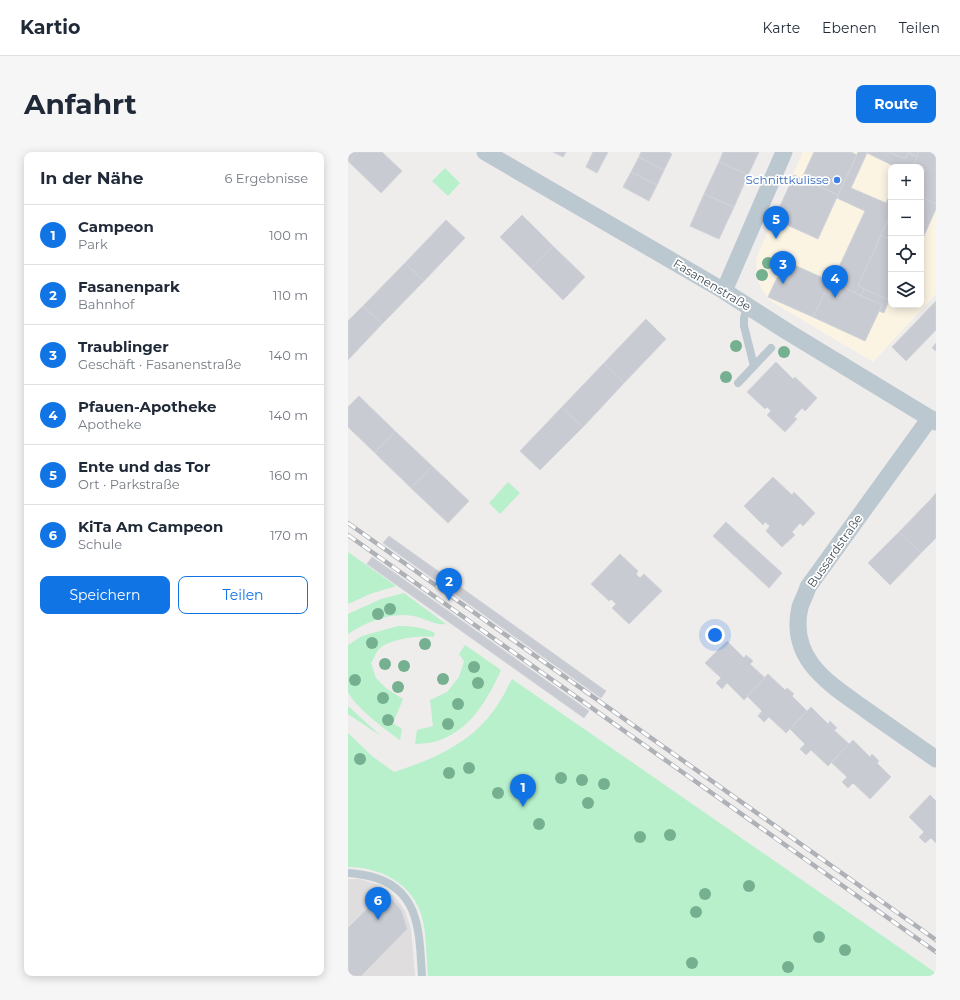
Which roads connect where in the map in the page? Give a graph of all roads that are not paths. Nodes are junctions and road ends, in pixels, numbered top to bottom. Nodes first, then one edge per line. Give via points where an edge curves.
1 (486, 152) edge
2 (784, 152) edge
3 (724, 291) junction
4 (747, 306) junction
5 (772, 348) dead end
6 (754, 366) junction
7 (738, 383) dead end
8 (933, 420) edge
9 (936, 759) edge
10 (348, 873) edge
11 (422, 976) edge

1 - 3 street, Fasanenstraße
2 - 3 street
3 - 4 street, Fasanenstraße
4 - 6 lane via 744,326
4 - 8 street, Fasanenstraße
5 - 6 lane
6 - 7 lane
8 - 9 street, Bussardstraße via 808,587 800,607 798,630 809,663 825,681
10 - 11 lane via 382,879 403,894 412,907 419,933

